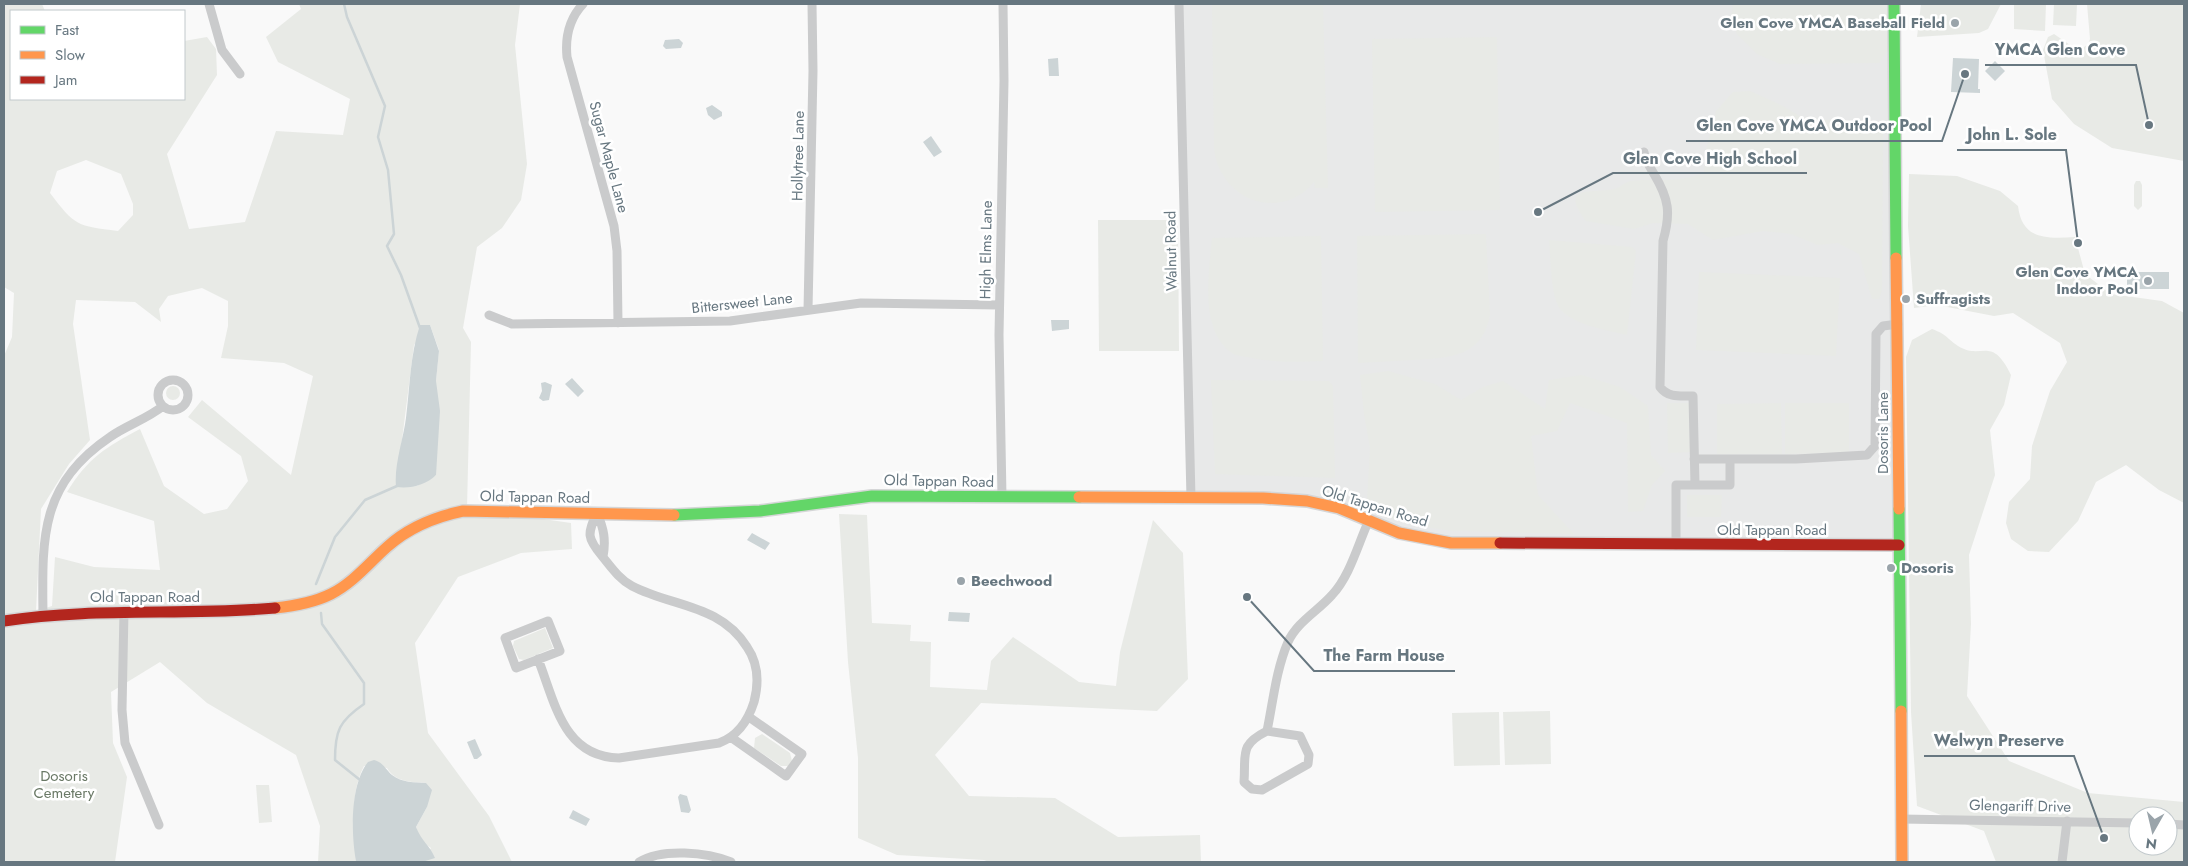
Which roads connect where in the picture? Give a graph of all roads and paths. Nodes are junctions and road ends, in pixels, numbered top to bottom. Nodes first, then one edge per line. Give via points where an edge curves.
1 (209, 4) edge
2 (583, 4) edge
3 (812, 4) edge
4 (1002, 4) edge
5 (1179, 4) edge
6 (1894, 4) edge
7 (240, 74) dead end
8 (1644, 152) dead end
9 (999, 305) junction
10 (808, 310) junction
11 (489, 315) dead end
12 (618, 324) junction
13 (1898, 324) junction
14 (163, 406) dead end
15 (1694, 459) junction
16 (1730, 459) junction
17 (1694, 485) junction
18 (1002, 497) junction
19 (1191, 498) junction
20 (597, 512) junction
21 (1369, 520) junction
22 (1676, 545) junction
23 (1899, 545) junction
24 (603, 557) junction
25 (124, 611) junction
26 (44, 614) junction
27 (4, 621) edge
28 (538, 659) junction
29 (749, 717) junction
30 (1267, 731) junction
31 (732, 738) junction
32 (1901, 819) junction
33 (2067, 820) junction
34 (2128, 823) edge
35 (158, 825) dead end
36 (639, 862) edge
37 (731, 862) edge
38 (1902, 862) edge
39 (2062, 862) edge

1 - 7 street via 222,50
2 - 12 street, Sugar Maple Lane via 568,31 567,57 614,226
3 - 10 street, Hollytree Lane via 814,72
4 - 9 street, High Elms Lane via 1004,81
5 - 19 street, Walnut Road
6 - 13 street, Dosoris Lane
8 - 15 street via 1662,188 1670,219 1663,241 1660,387 1671,396 1693,396
9 - 10 street, Bittersweet Lane via 861,303
9 - 18 street, High Elms Lane
10 - 12 street, Bittersweet Lane via 730,321
11 - 12 street, Bittersweet Lane via 512,324
13 - 16 street via 1883,326 1876,334 1875,446 1867,455
13 - 23 street, Dosoris Lane
14 - 26 street via 92,450 72,470 58,493 44,536
15 - 16 street
15 - 17 street
16 - 17 street via 1730,485
17 - 22 street via 1676,485
18 - 19 street, Old Tappan Road
18 - 20 street, Old Tappan Road via 872,496 745,512
19 - 21 street, Old Tappan Road via 1307,501 1339,508
20 - 24 street via 606,542
20 - 24 street via 589,529 591,544
20 - 25 street, Old Tappan Road via 463,510 428,519 408,530 341,590 317,600 223,613
21 - 22 street, Old Tappan Road via 1411,536 1451,542
21 - 30 street via 1341,583 1288,641
22 - 23 street, Old Tappan Road
23 - 32 street, Dosoris Lane
24 - 29 street via 614,572 632,586 708,612 741,636 752,655 757,675
25 - 26 street, Old Tappan Road
25 - 35 street via 122,710 125,743
26 - 27 street, Old Tappan Road
28 - 28 street via 560,651 548,621 505,638 516,668
28 - 31 street via 567,732 576,743 602,758 705,747
29 - 31 street
29 - 31 street via 802,754 786,776
30 - 30 street via 1251,739 1246,747 1244,782 1252,789 1262,790 1308,764 1310,755 1300,736
32 - 33 street, Glengariff Drive
32 - 38 street, Dosoris Lane
33 - 34 street, Glengariff Drive
33 - 39 street
36 - 37 street via 653,856 703,854

